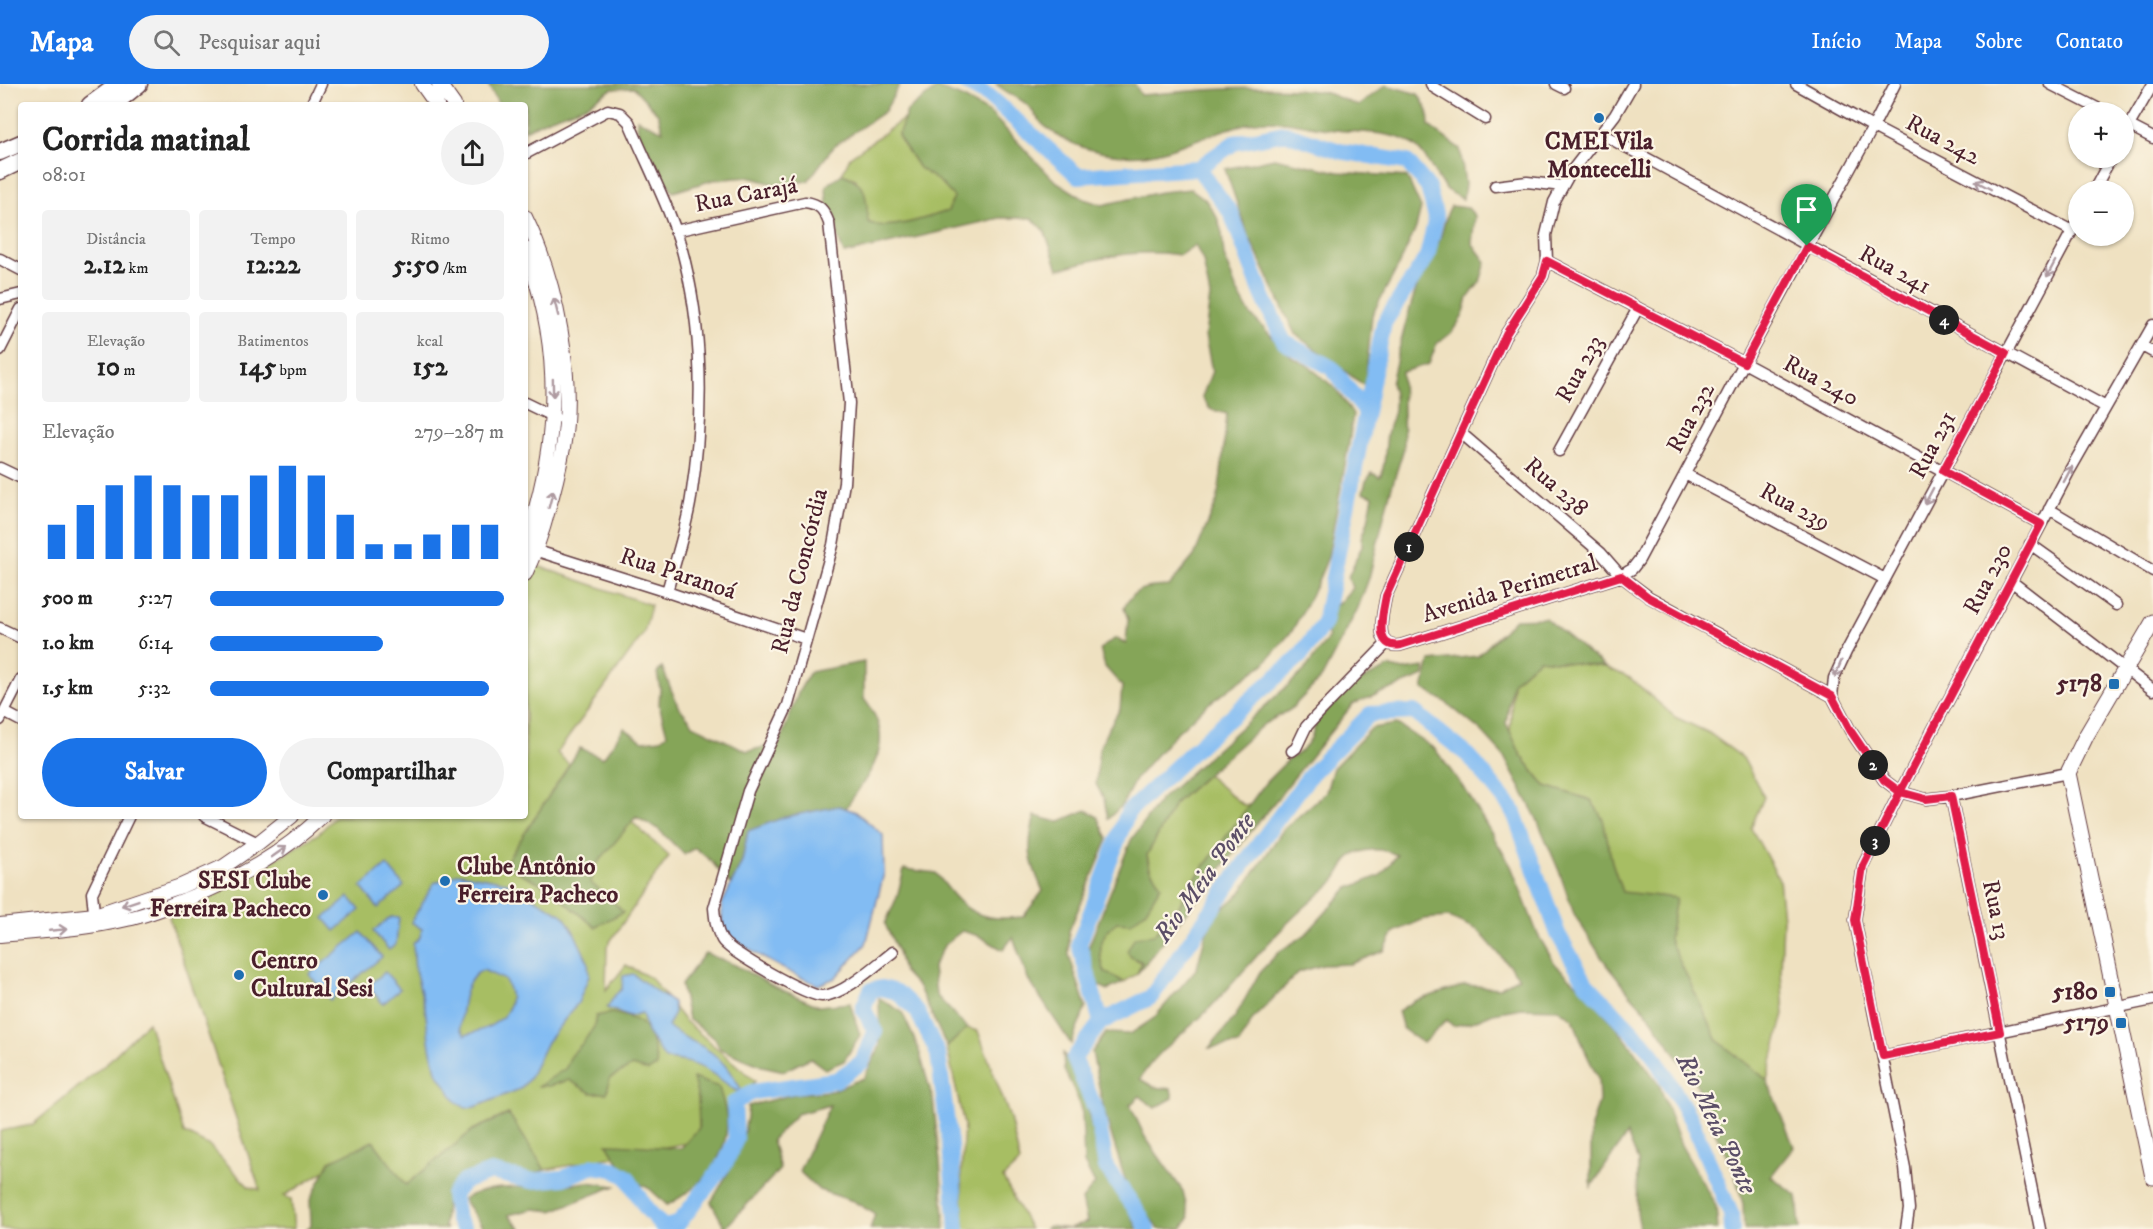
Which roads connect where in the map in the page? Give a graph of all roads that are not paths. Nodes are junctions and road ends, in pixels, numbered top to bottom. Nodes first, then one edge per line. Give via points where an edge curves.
1 (139, 84) edge
2 (321, 84) edge
3 (422, 84) edge
4 (439, 84) edge
5 (1431, 84) edge
6 (1633, 84) edge
7 (1796, 84) edge
8 (1895, 84) edge
9 (2050, 84) edge
10 (2153, 84) edge
11 (119, 94) edge
12 (98, 102) edge
13 (312, 102) edge
14 (435, 102) edge
15 (452, 102) edge
16 (2085, 102) edge
17 (2134, 114) edge
18 (1485, 119) dead end
19 (1874, 127) junction
20 (2134, 130) edge
21 (1602, 134) junction
22 (2153, 138) edge
23 (18, 144) edge
24 (0, 152) edge
25 (528, 152) edge
26 (18, 162) edge
27 (0, 171) edge
28 (1495, 186) dead end
29 (1563, 186) junction
30 (2004, 196) junction
31 (1999, 207) dead end
32 (824, 209) joint
33 (528, 223) edge
34 (2068, 229) edge
35 (675, 231) junction
36 (2068, 238) edge
37 (1807, 246) junction
38 (528, 257) edge
39 (0, 259) edge
40 (1547, 261) junction
41 (18, 268) edge
42 (18, 295) edge
43 (0, 299) edge
44 (1638, 308) junction
45 (18, 318) edge
46 (2153, 326) edge
47 (2142, 346) junction
48 (0, 350) edge
49 (2153, 352) edge
50 (2006, 353) junction
51 (1744, 363) junction
52 (528, 404) edge
53 (2106, 407) junction
54 (559, 419) junction
55 (1461, 433) junction
56 (1559, 451) dead end
57 (0, 468) edge
58 (1943, 471) junction
59 (1685, 474) junction
60 (18, 477) edge
61 (2049, 509) junction
62 (2041, 524) junction
63 (2030, 544) junction
64 (528, 548) edge
65 (2153, 571) edge
66 (1621, 576) junction
67 (1885, 579) junction
68 (2011, 581) junction
69 (667, 591) junction
70 (2116, 605) dead end
71 (2153, 622) edge
72 (0, 628) edge
73 (18, 637) edge
74 (806, 639) junction
75 (1386, 644) junction
76 (2126, 669) junction
77 (18, 685) edge
78 (2152, 685) edge
79 (1832, 696) junction
80 (2, 716) edge
81 (18, 720) edge
82 (1292, 751) dead end
83 (2068, 773) junction
84 (1909, 774) junction
85 (1900, 792) junction
86 (1951, 796) junction
87 (1926, 799) junction
88 (128, 819) edge
89 (210, 819) edge
90 (288, 819) edge
91 (319, 819) edge
92 (258, 843) junction
93 (95, 920) junction
94 (0, 925) edge
95 (0, 935) edge
96 (893, 952) dead end
97 (2153, 1000) edge
98 (2118, 1008) junction
99 (2000, 1032) junction
100 (1883, 1056) junction
101 (2147, 1123) edge
102 (2153, 1177) edge
103 (1906, 1229) edge
104 (2040, 1229) edge

1 - 11 main road
2 - 13 street
3 - 14 street
4 - 15 street
5 - 18 street
6 - 21 street, Avenida Perimetral
7 - 19 street, Rua 242
8 - 19 street, Rua 232
9 - 16 street
10 - 17 street
11 - 12 main road
30 -> 19 street, Rua 242
19 - 37 street, Rua 232
20 - 22 street
21 - 29 street, Avenida Perimetral
21 - 37 street, Rua 241
23 - 24 main road
25 - 35 street via 608,110 621,113 629,122
26 - 27 main road
28 - 29 street via 1527,182
29 - 40 street, Avenida Perimetral via 1554,202 1546,235
30 - 31 street
30 - 34 street, Rua 242
32 - 35 street, Rua Carajá via 805,202
32 - 74 street, Rua da Concórdia via 829,223 849,403 846,462 833,545
54 -> 33 street via 565,376 559,318
35 - 69 street via 685,261 698,336 700,411 691,500
36 -> 50 street, Rua 231
37 - 50 street, Rua 241
37 - 51 street, Rua 232
38 -> 54 street via 546,318
39 - 41 street
40 - 44 street, Rua 240
40 - 55 street, Avenida Perimetral via 1543,276 1506,334
42 - 43 street
44 - 51 street, Rua 240
44 - 56 street, Rua 233
45 - 48 street
46 - 47 street, Rua 230
47 - 49 street
47 - 53 street, Rua 230
50 - 53 street, Rua 241
50 - 58 street, Rua 231
51 - 58 street, Rua 240
51 - 59 street, Rua 232
52 - 54 street
61 -> 53 street, Rua 230
54 - 64 street
55 - 66 street, Rua 238 via 1601,554
55 - 75 street, Avenida Perimetral via 1386,596 1382,621 1382,639
57 - 60 street
58 - 62 street, Rua 240
58 -> 67 street, Rua 231
59 - 66 street, Rua 232 via 1639,560
59 - 67 street, Rua 239
61 - 62 street, Rua 230
61 - 65 street
62 - 63 street, Rua 230
63 - 68 street, Rua 230
63 - 70 street
64 - 69 street, Rua Paranoá
66 - 75 street, Avenida Perimetral via 1401,645
66 - 79 street, Avenida Perimetral via 1648,597
67 -> 79 street, Rua 231 via 1834,678
68 - 76 street
68 - 84 street, Rua 230
69 - 74 street, Rua Paranoá
71 - 76 main road
72 - 73 street
74 - 96 street, Rua da Concórdia via 788,705 748,791 714,908 716,926 722,941 742,957 822,996 839,991
75 - 82 street via 1306,727
76 - 78 street
76 - 83 main road
77 - 80 street
79 - 85 street via 1884,780
80 - 81 street
83 - 86 street
83 - 98 main road
84 - 85 street, Rua 230
84 - 87 street
85 - 87 street
85 - 100 street, Rua 230 via 1863,866 1855,920
86 - 87 street
86 - 99 street, Rua 13
88 - 93 street via 92,893
89 - 92 street
90 - 92 street
93 -> 91 street via 128,919 228,883 276,855
92 -> 93 street via 223,867
93 - 94 street
95 -> 93 street via 65,930
97 - 98 street
98 - 99 street
98 - 101 main road
99 - 100 street
99 - 104 street, Rua 13
100 - 103 street, Rua 230 via 1905,1168 1909,1209
101 - 102 main road

